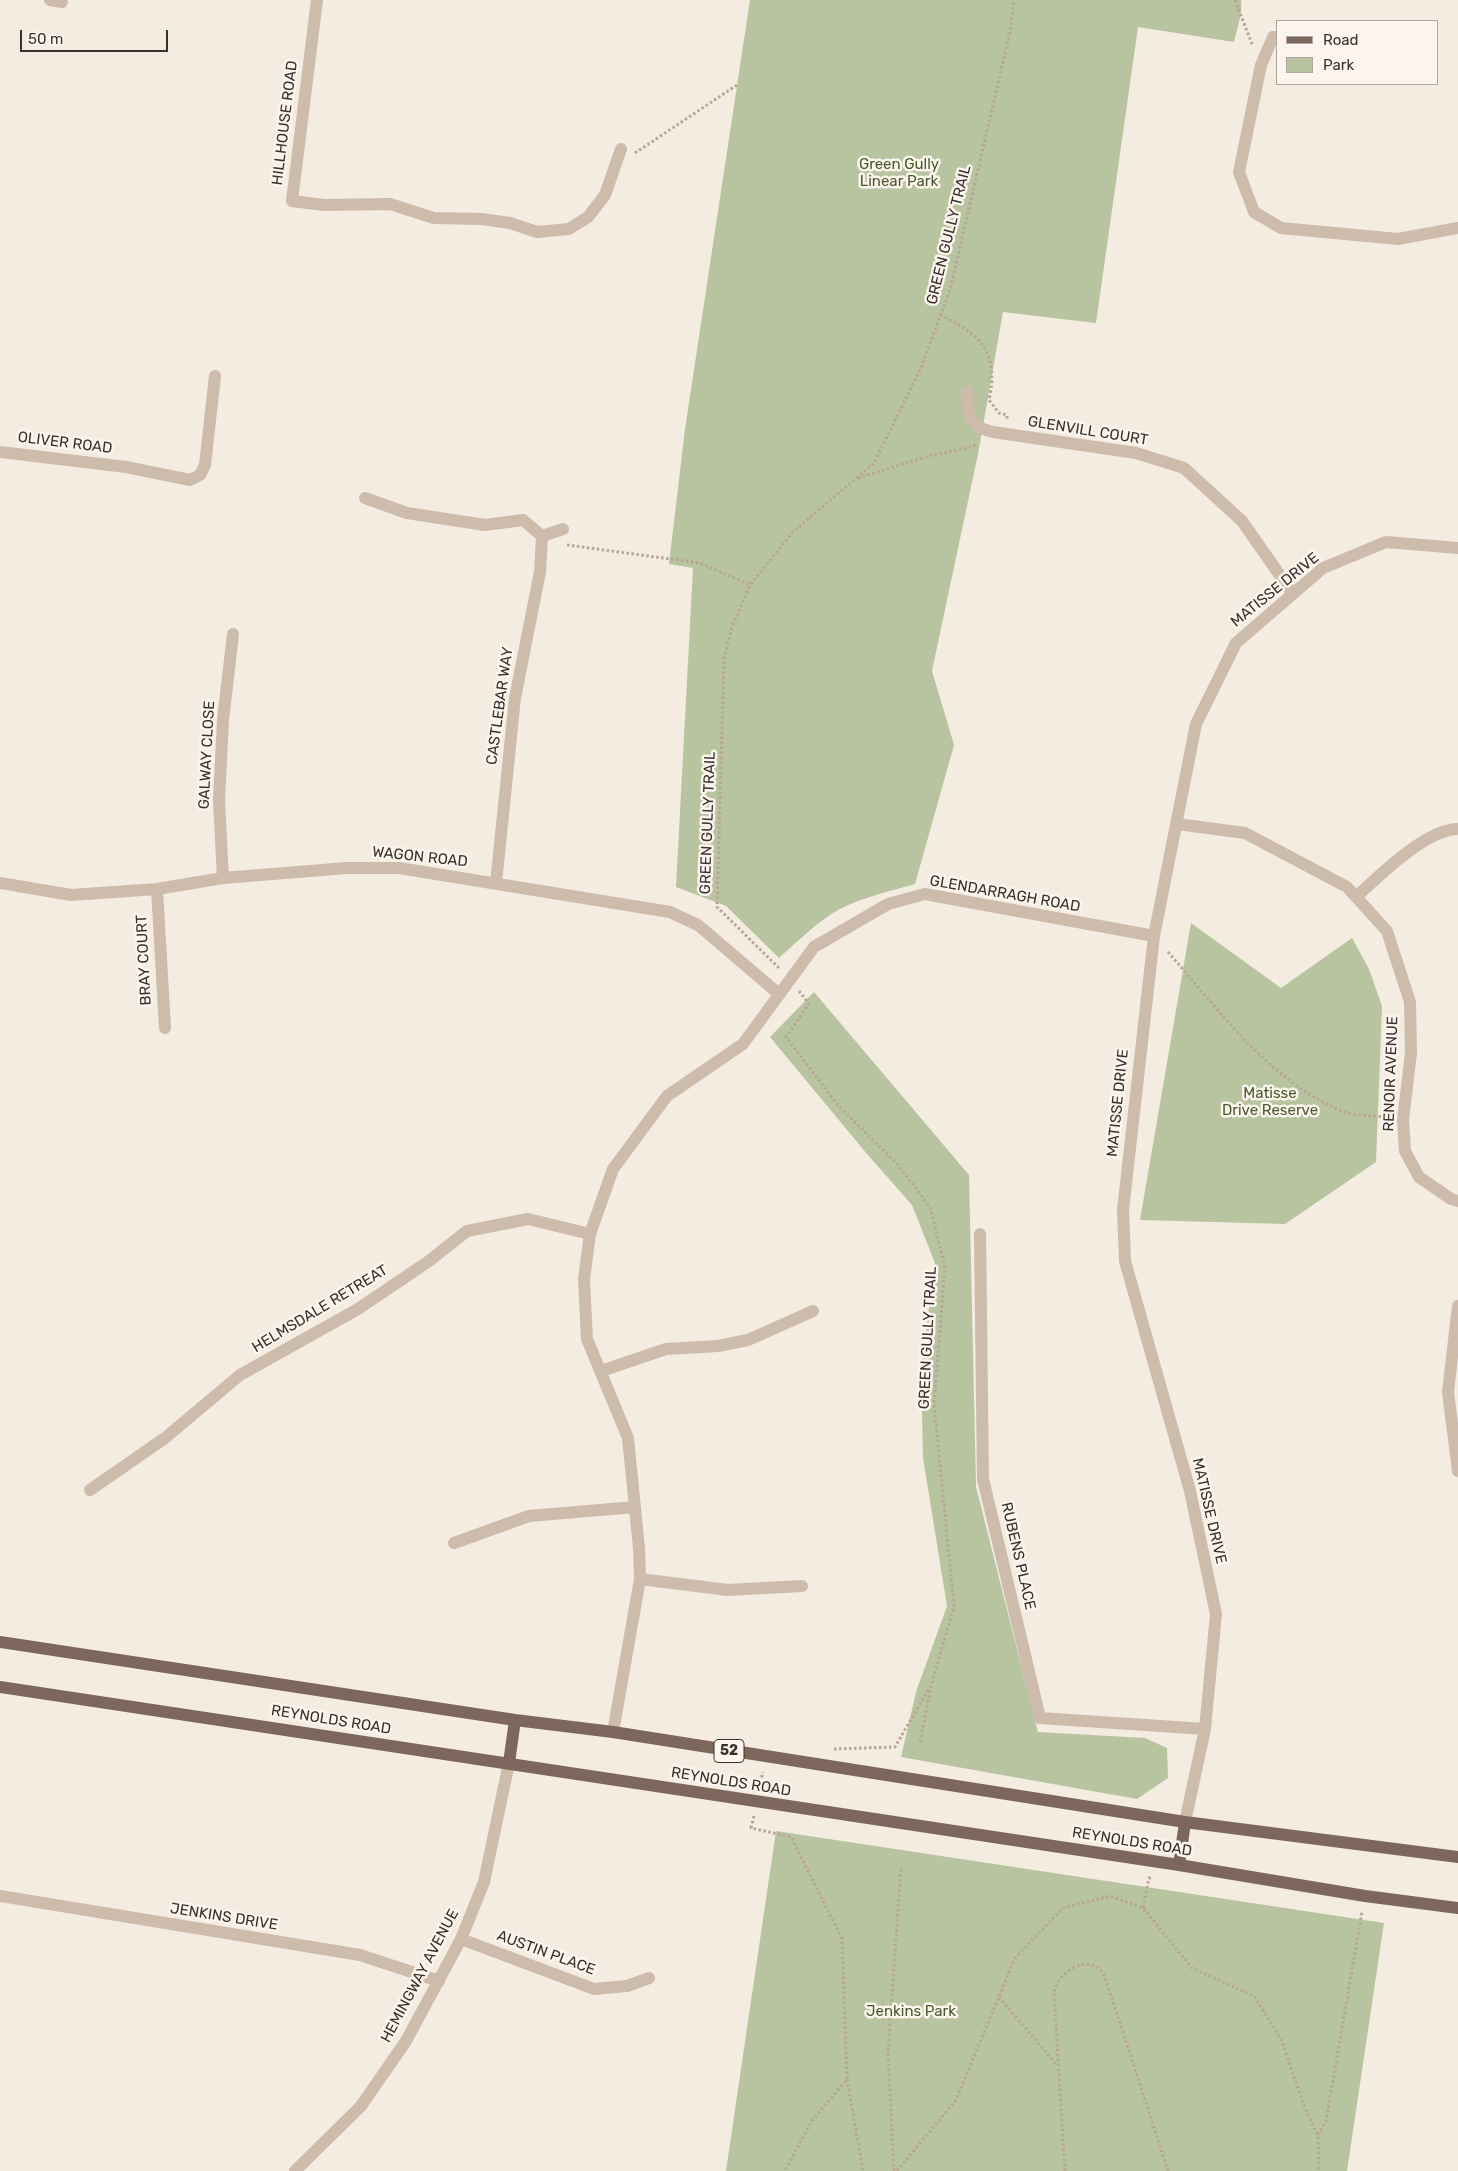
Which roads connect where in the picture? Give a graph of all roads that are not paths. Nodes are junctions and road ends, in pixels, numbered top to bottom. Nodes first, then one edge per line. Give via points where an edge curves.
1 (317, 0) edge
2 (1276, 37) edge
3 (621, 150) dead end
4 (1458, 228) edge
5 (216, 376) dead end
6 (967, 392) dead end
7 (0, 452) edge
8 (365, 498) dead end
9 (563, 529) dead end
10 (542, 536) junction
11 (1458, 548) edge
12 (1293, 594) junction
13 (233, 634) dead end
14 (1177, 824) junction
15 (1458, 829) edge
16 (224, 878) junction
17 (0, 883) edge
18 (496, 883) junction
19 (157, 889) junction
20 (1356, 897) junction
21 (1154, 936) junction
22 (779, 994) junction
23 (165, 1028) dead end
24 (1458, 1201) edge
25 (590, 1234) junction
26 (980, 1234) dead end
27 (1458, 1306) edge
28 (813, 1311) dead end
29 (601, 1371) junction
30 (1458, 1471) edge
31 (90, 1490) dead end
32 (635, 1507) junction
33 (454, 1543) dead end
34 (640, 1579) junction
35 (802, 1586) dead end
36 (0, 1642) edge
37 (0, 1687) edge
38 (515, 1720) junction
39 (1205, 1729) junction
40 (613, 1732) junction
41 (509, 1763) junction
42 (1185, 1822) junction
43 (1458, 1857) edge
44 (1179, 1865) junction
45 (0, 1896) edge
46 (1458, 1908) edge
47 (461, 1939) junction
48 (649, 1978) dead end
49 (439, 1981) junction
50 (295, 2171) edge

1 - 3 street, HILLHOUSE ROAD via 292,201 324,205 390,204 434,218 482,219 510,223 537,232 568,229 588,217 605,195
2 - 4 street via 1273,37 1261,65 1238,172 1254,212 1281,228 1398,239
5 - 7 street, OLIVER ROAD via 205,465 200,475 190,480 126,467
6 - 12 street, GLENVILL COURT via 969,417 980,428 1136,453 1184,468 1242,521
8 - 10 street via 407,513 485,524 523,520
9 - 10 street
10 - 18 street, CASTLEBAR WAY via 540,572 515,698
11 - 12 street, MATISSE DRIVE via 1386,542 1323,568
12 - 14 street, MATISSE DRIVE via 1236,643 1196,724
13 - 16 street, GALWAY CLOSE via 223,720 220,790
14 - 20 street, RENOIR AVENUE via 1245,833 1347,887
14 - 21 street, MATISSE DRIVE
15 - 20 street via 1450,829 1409,849
16 - 18 street, WAGON ROAD via 347,868 399,868
16 - 19 street, WAGON ROAD
17 - 19 street, WAGON ROAD via 72,895
18 - 22 street, WAGON ROAD via 670,912 698,925
19 - 23 street, BRAY COURT
20 - 24 street, RENOIR AVENUE via 1388,931 1410,1002 1410,1053 1403,1120 1405,1151 1419,1177
21 - 22 street, GLENDARRAGH ROAD via 925,894 888,904 814,947
21 - 39 street, MATISSE DRIVE via 1123,1210 1125,1261 1190,1491 1216,1614
22 - 25 street, GLENDARRAGH ROAD via 743,1044 667,1096 613,1169
25 - 29 street, GLENDARRAGH ROAD via 584,1279 587,1339
25 - 31 street, HELMSDALE RETREAT via 528,1219 467,1231 358,1309 240,1375 165,1438
26 - 39 street, RUBENS PLACE via 982,1479 1040,1718
27 - 30 street via 1448,1392
28 - 29 street via 748,1340 718,1346 666,1349
29 - 32 street, GLENDARRAGH ROAD via 628,1438
32 - 33 street via 529,1516
32 - 34 street, GLENDARRAGH ROAD
34 - 35 street via 728,1590
34 - 40 street, GLENDARRAGH ROAD
36 - 38 main road, REYNOLDS ROAD / 52
37 - 41 main road, REYNOLDS ROAD
38 - 40 main road, REYNOLDS ROAD / 52
38 - 41 main road
39 - 42 street, MATISSE DRIVE
40 - 42 main road, REYNOLDS ROAD / 52
41 - 44 main road, REYNOLDS ROAD
41 - 47 street, HEMINGWAY AVENUE via 484,1882
42 - 43 main road, REYNOLDS ROAD / 52
42 - 44 main road
44 - 46 main road, REYNOLDS ROAD
45 - 49 street, JENKINS DRIVE via 360,1955
47 - 48 street, AUSTIN PLACE via 594,1989 627,1986
47 - 49 street, HEMINGWAY AVENUE
49 - 50 street, HEMINGWAY AVENUE via 406,2041 361,2106

